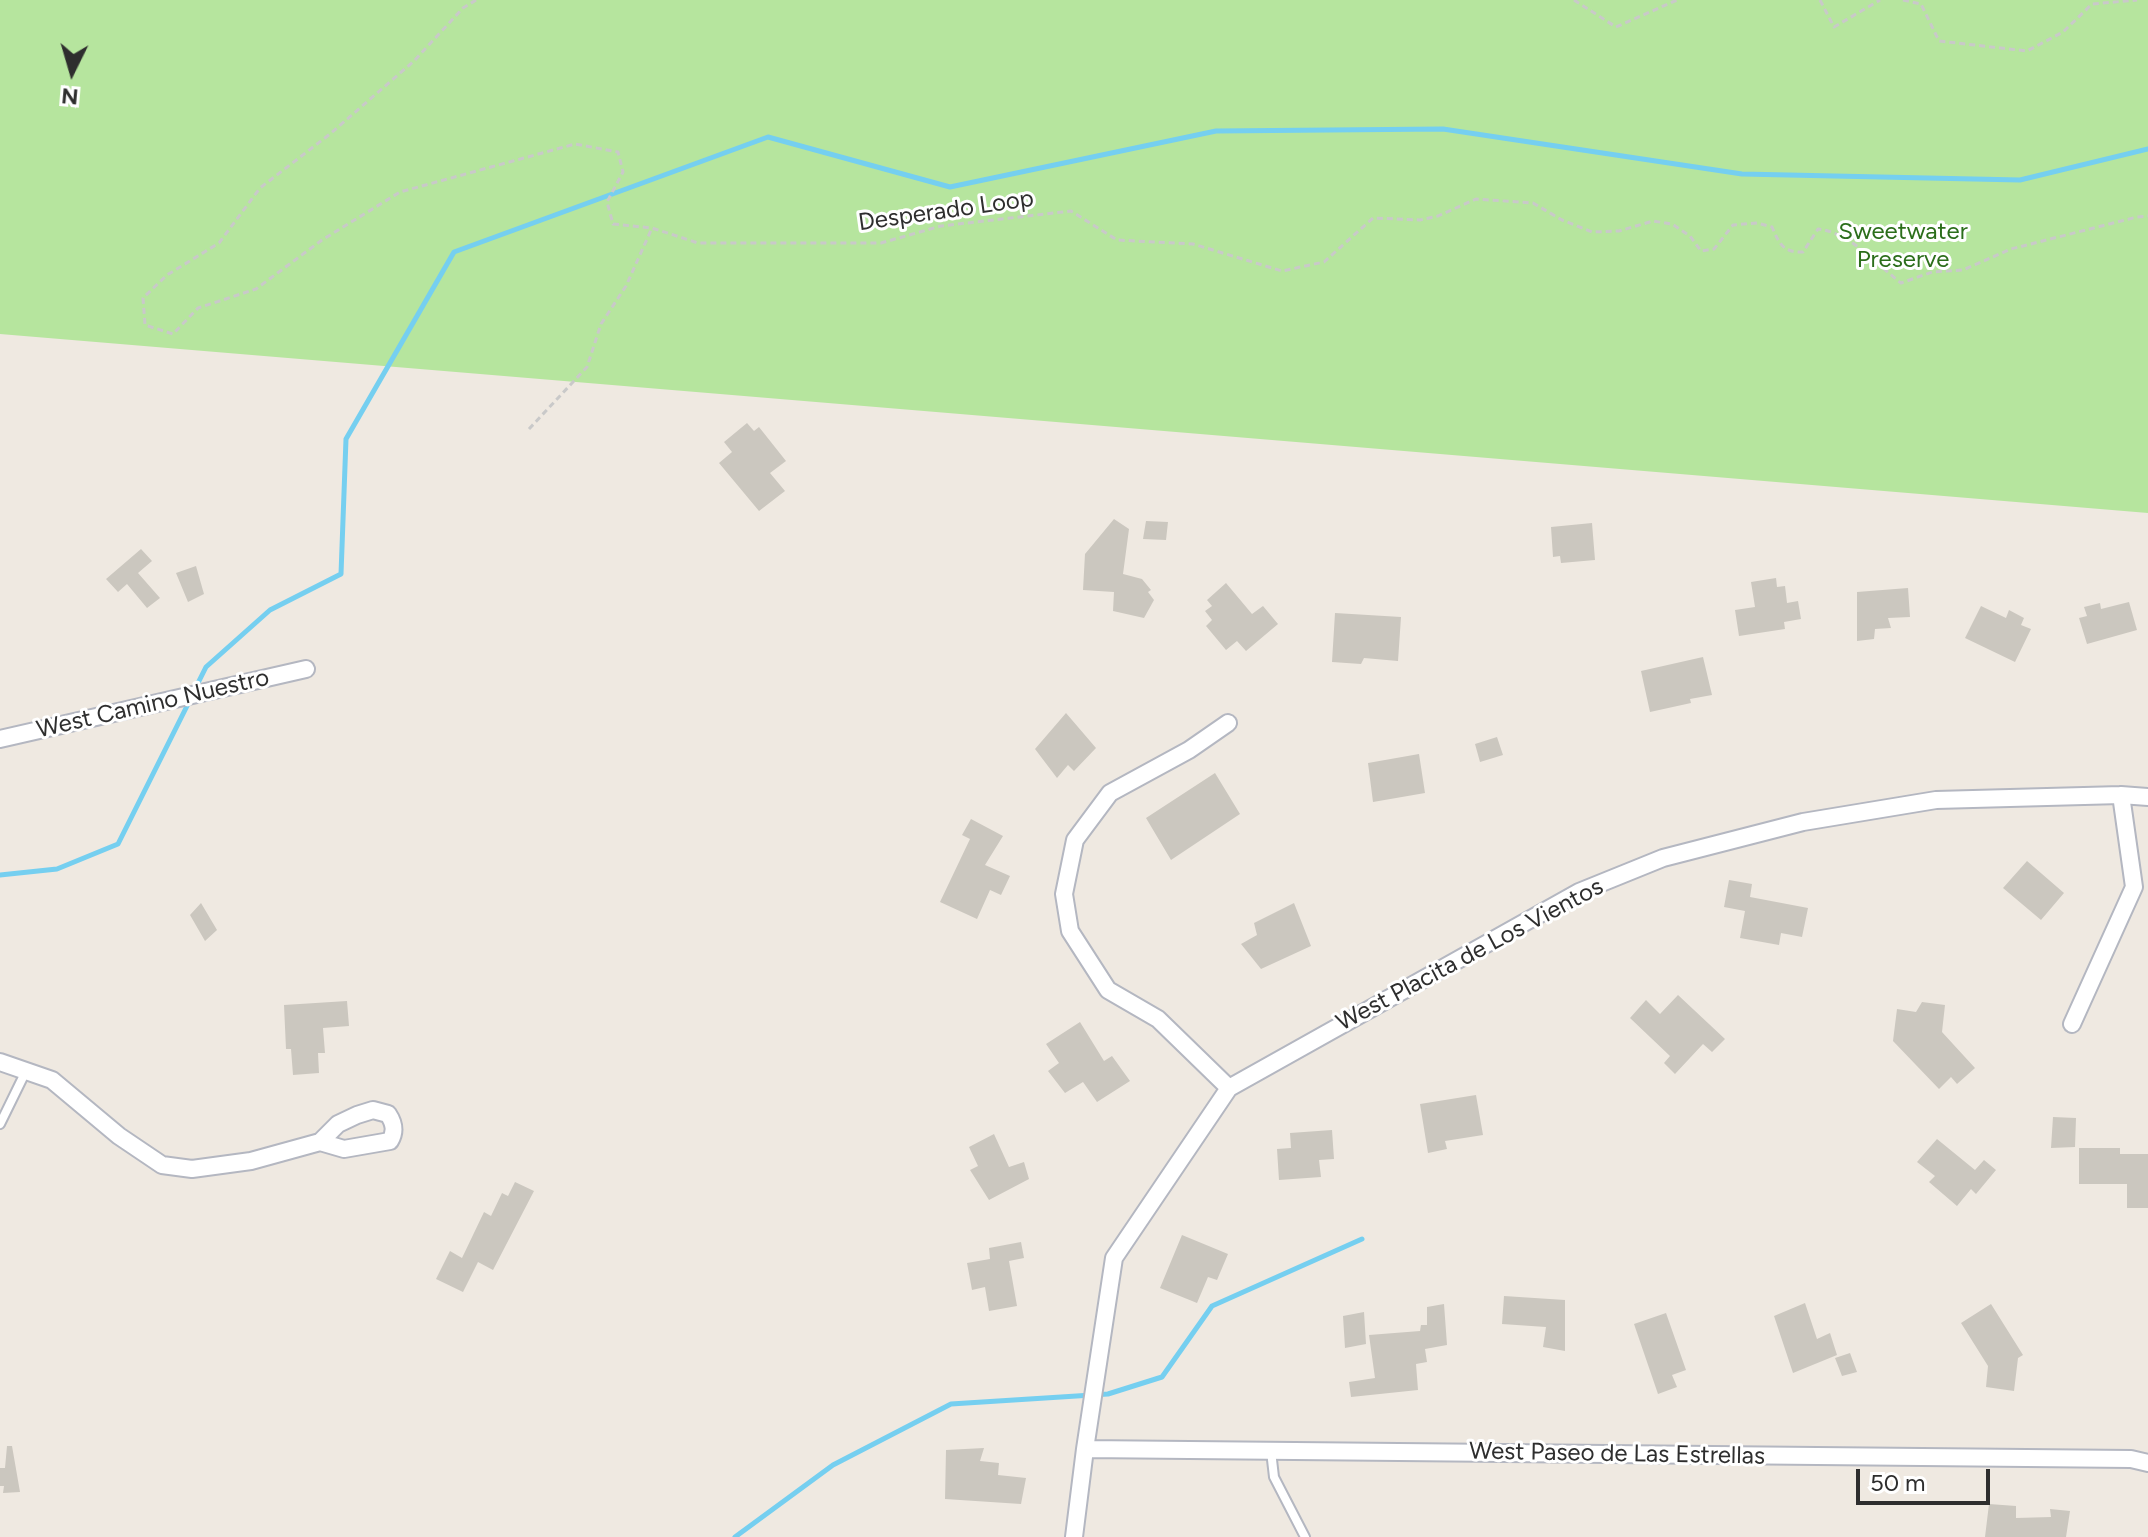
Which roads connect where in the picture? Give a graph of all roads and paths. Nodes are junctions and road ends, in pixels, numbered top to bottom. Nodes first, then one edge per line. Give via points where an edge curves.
1 (476, 0) edge
2 (1574, 0) edge
3 (1677, 0) edge
4 (1820, 0) edge
5 (1880, 0) edge
6 (1903, 0) edge
7 (2137, 0) edge
8 (2148, 216) edge
9 (652, 228) junction
10 (529, 429) dead end
11 (306, 669) dead end
12 (1228, 723) dead end
13 (0, 739) edge
14 (2121, 795) junction
15 (2148, 797) edge
16 (2072, 1024) dead end
17 (0, 1062) edge
18 (26, 1071) junction
19 (1229, 1088) junction
20 (0, 1124) edge
21 (320, 1142) dead end
22 (1085, 1449) junction
23 (1271, 1451) junction
24 (2148, 1463) edge
25 (1074, 1537) edge
26 (1305, 1537) edge

1 - 9 path, Desperado Loop via 414,61 260,188 219,243 167,275 143,298 145,325 173,334 198,308 256,289 400,192 575,144 618,152 623,172 607,202 613,224
2 - 3 path via 1616,27
4 - 5 path via 1834,27
6 - 7 path via 1921,4 1939,41 2027,51 2063,32 2092,4
8 - 9 path, Desperado Loop via 2011,249 1963,270 1932,272 1901,283 1835,231 1818,229 1803,252 1791,253 1772,227 1733,225 1714,249 1701,251 1672,224 1653,221 1592,232 1533,203 1476,199 1420,220 1373,218 1324,262 1282,271 1193,244 1117,240 1071,211 941,226 881,243 698,243
9 - 10 path via 626,286 601,324 587,367
11 - 13 street, West Camino Nuestro
12 - 19 street via 1110,793 1075,840 1064,894 1070,931 1108,990 1158,1019
14 - 15 street, West Placita de Los Vientos
14 - 16 street via 2134,887
14 - 19 street, West Placita de Los Vientos via 1936,800 1803,822 1663,858 1579,892
17 - 18 street
18 - 20 lane
18 - 21 street via 52,1080 162,1165 192,1169 251,1161
19 - 22 street via 1114,1258
22 - 23 street, West Paseo de Las Estrellas
22 - 25 street
23 - 24 street, West Paseo de Las Estrellas
23 - 26 lane via 1274,1477

